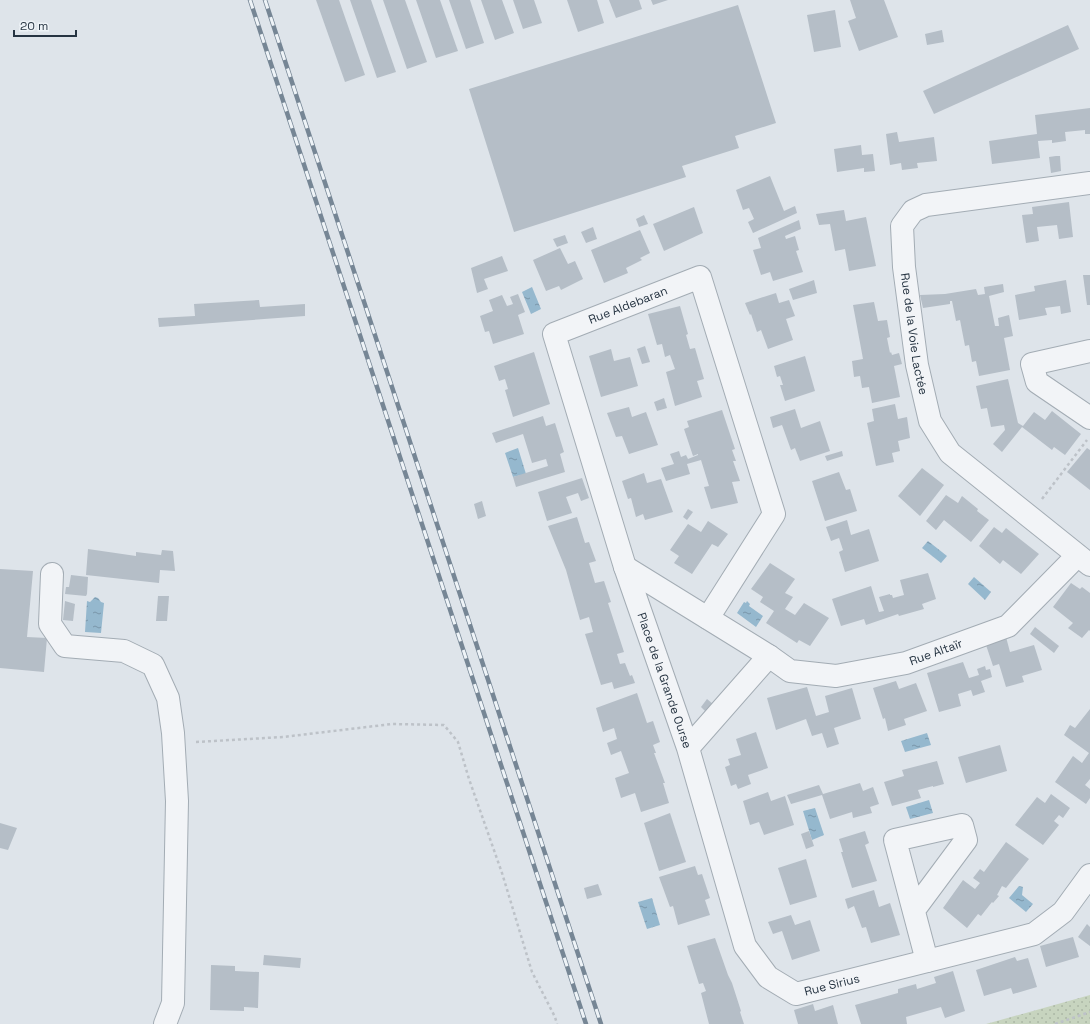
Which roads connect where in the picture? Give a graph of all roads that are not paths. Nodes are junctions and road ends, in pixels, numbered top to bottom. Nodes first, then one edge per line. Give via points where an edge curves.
1 (1090, 183) edge
2 (1090, 351) edge
3 (1090, 418) edge
4 (1083, 561) edge
5 (626, 567) junction
6 (52, 574) dead end
7 (708, 618) junction
8 (769, 656) junction
9 (688, 748) junction
10 (1090, 875) edge
11 (914, 910) dead end
12 (927, 961) junction
13 (165, 1024) edge

1 - 4 street, Rue de la Voie Lactée via 926,205 913,212 902,226 904,267 917,365 930,421 950,453
2 - 3 street via 1032,364 1037,382
4 - 8 street, Rue Altaïr via 1008,626 906,663 836,676 790,671
5 - 7 street
5 - 7 street, Rue Aldebaran via 554,334 700,277 774,514
5 - 9 street, Place de la Grande Ourse
6 - 13 street via 50,624 65,646 124,651 153,665 168,698 177,801 173,1003
7 - 8 street
8 - 9 street, Place de la Grande Ourse
9 - 12 street, Rue Sirius via 745,946 768,977 796,994
10 - 12 street, Rue Sirius via 1063,912 1034,934
11 - 12 street

